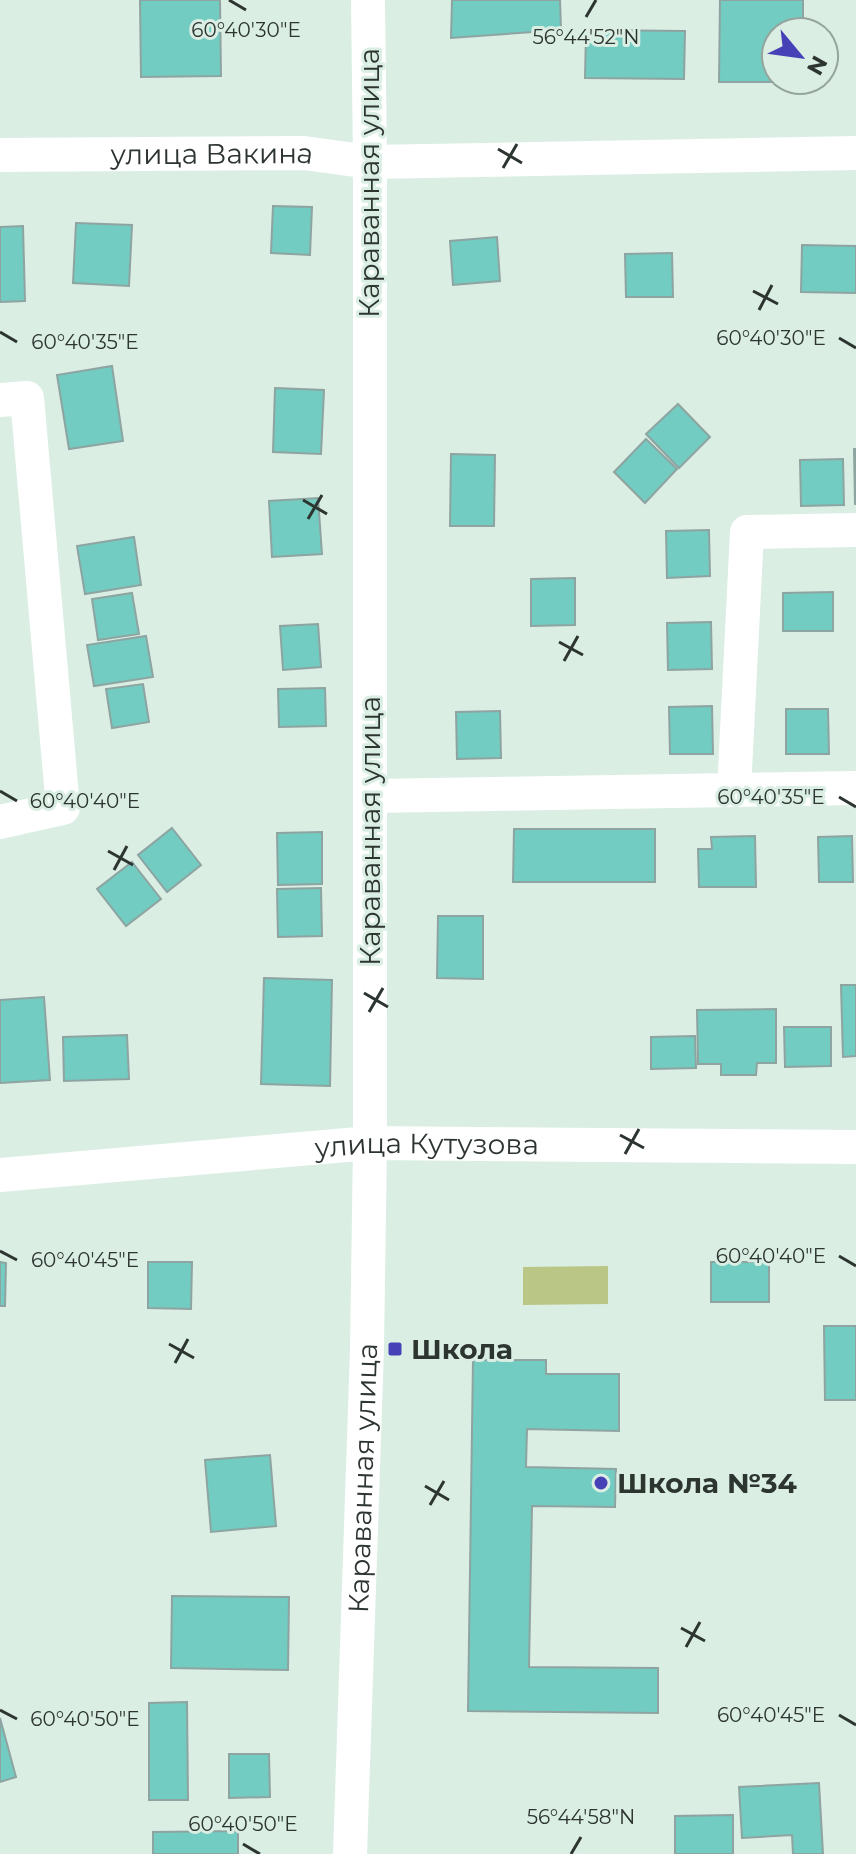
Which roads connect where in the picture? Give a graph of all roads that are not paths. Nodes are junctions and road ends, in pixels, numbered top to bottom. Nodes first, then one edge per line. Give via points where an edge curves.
1 (368, 0) edge
2 (856, 153) edge
3 (0, 155) edge
4 (370, 162) junction
5 (0, 400) edge
6 (856, 530) edge
7 (856, 788) edge
8 (734, 790) junction
9 (370, 796) junction
10 (0, 822) edge
11 (370, 1143) junction
12 (856, 1147) edge
13 (0, 1175) edge
14 (350, 1854) edge

1 - 4 street, Караванная улица
2 - 4 street, улица Вакина
3 - 4 street, улица Вакина via 304,153
4 - 9 street, Караванная улица
5 - 10 street via 27,398 63,808
6 - 8 street via 747,532
7 - 8 street
8 - 9 street
9 - 11 street, Караванная улица
11 - 12 street, улица Кутузова
11 - 13 street, улица Кутузова
11 - 14 street, Караванная улица

